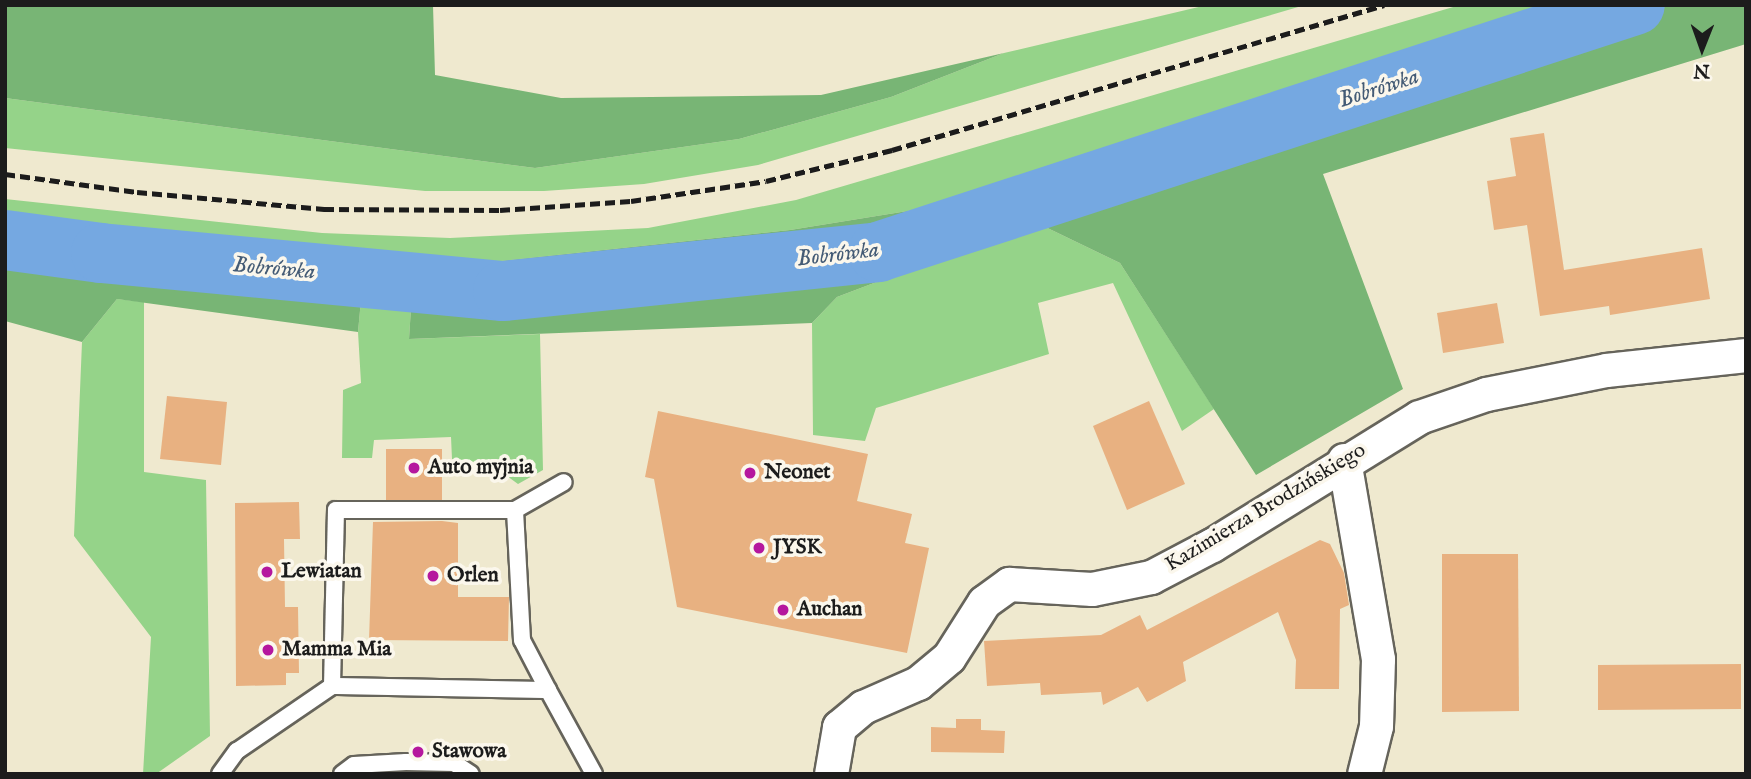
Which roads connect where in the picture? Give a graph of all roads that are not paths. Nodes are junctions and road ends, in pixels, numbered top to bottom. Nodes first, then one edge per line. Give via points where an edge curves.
1 (1746, 355) edge
2 (1344, 460) junction
3 (564, 482) dead end
4 (515, 510) junction
5 (332, 686) junction
6 (548, 690) junction
7 (220, 774) edge
8 (342, 774) edge
9 (471, 774) edge
10 (594, 774) edge
11 (831, 774) edge
12 (1364, 774) edge

1 - 2 street, Kazimierza Brodzińskiego via 1606,370 1486,394 1419,416
2 - 11 street, Kazimierza Brodzińskiego via 1212,545 1151,577 1093,589 1009,584 984,602 950,657 918,683 863,707 839,727
2 - 12 street via 1378,659 1376,726
3 - 4 lane
4 - 5 lane via 336,510
4 - 6 lane via 522,640
5 - 6 lane
5 - 7 lane via 237,751
6 - 10 lane
8 - 9 lane via 354,765 406,762 454,763

